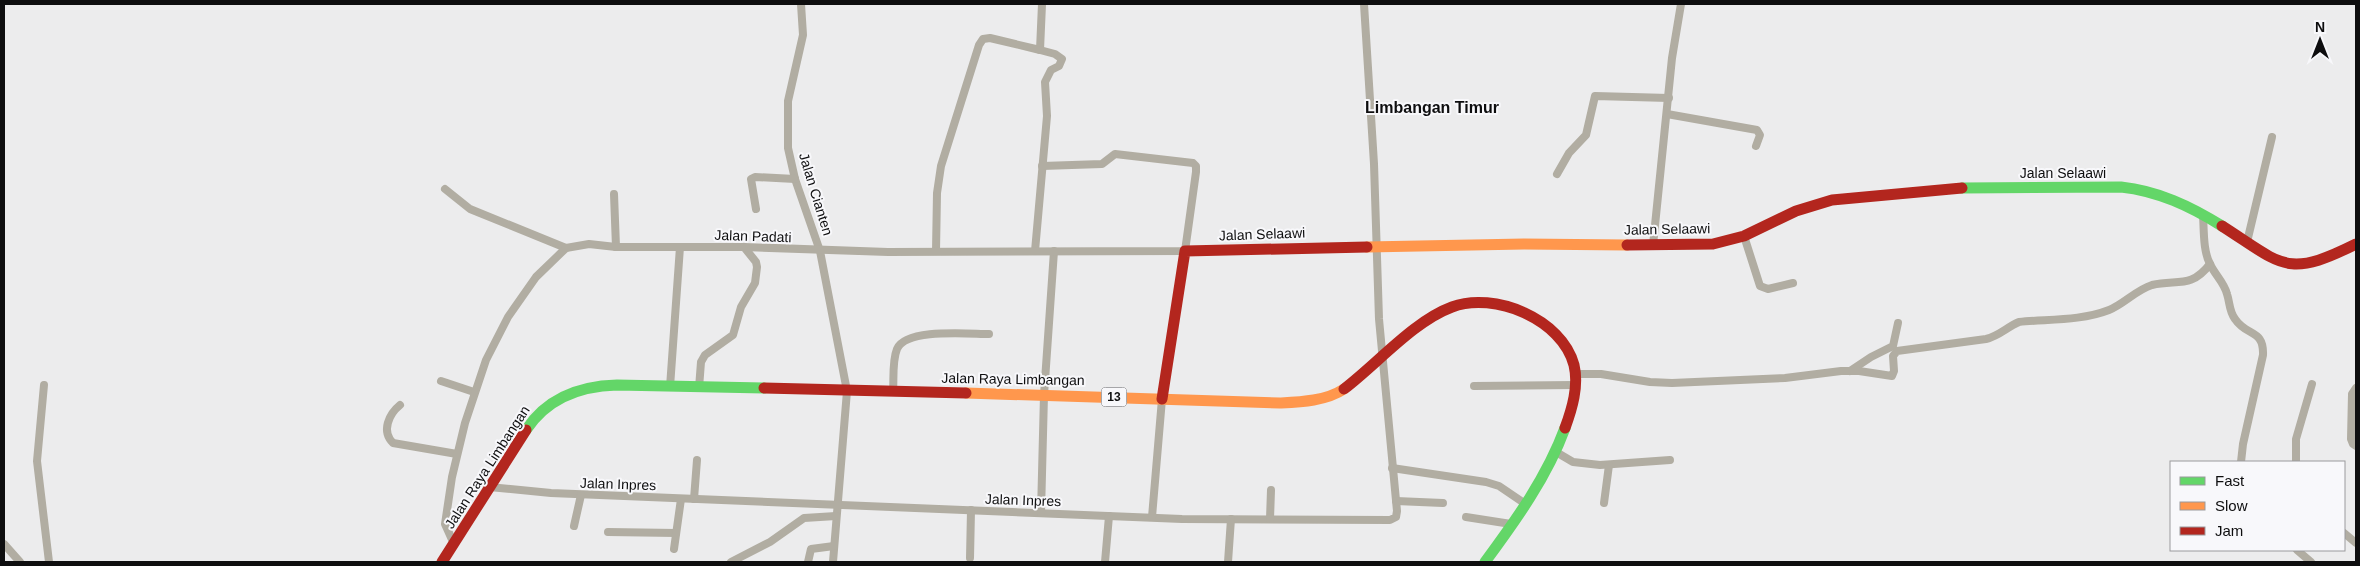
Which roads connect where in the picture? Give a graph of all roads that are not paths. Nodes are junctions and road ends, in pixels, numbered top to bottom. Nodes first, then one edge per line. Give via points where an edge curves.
1 (801, 4) edge
2 (1042, 4) edge
3 (1364, 4) edge
4 (1681, 4) edge
5 (1040, 50) junction
6 (1669, 98) junction
7 (1667, 114) junction
8 (2272, 137) dead end
9 (1756, 146) dead end
10 (1042, 166) junction
11 (1557, 174) dead end
12 (795, 178) junction
13 (445, 189) dead end
14 (614, 194) dead end
15 (756, 209) dead end
16 (2203, 215) junction
17 (1744, 236) junction
18 (2246, 242) junction
19 (2356, 244) edge
20 (1377, 246) junction
21 (1653, 246) junction
22 (616, 247) junction
23 (680, 247) junction
24 (744, 247) junction
25 (566, 248) junction
26 (820, 251) junction
27 (936, 251) junction
28 (1035, 251) junction
29 (1054, 251) junction
30 (1185, 251) junction
31 (2210, 264) junction
32 (1792, 283) dead end
33 (1898, 323) dead end
34 (989, 334) dead end
35 (1382, 358) junction
36 (1850, 371) junction
37 (1574, 379) junction
38 (441, 381) dead end
39 (2312, 384) dead end
40 (44, 385) dead end
41 (1474, 386) dead end
42 (670, 387) junction
43 (699, 388) junction
44 (2356, 388) edge
45 (847, 391) junction
46 (474, 392) junction
47 (893, 392) junction
48 (1044, 395) junction
49 (1162, 399) junction
50 (400, 405) dead end
51 (2356, 446) edge
52 (1556, 452) junction
53 (457, 454) junction
54 (697, 460) dead end
55 (1670, 460) dead end
56 (2241, 461) edge
57 (2296, 461) edge
58 (1609, 465) junction
59 (1392, 468) junction
60 (489, 487) junction
61 (1271, 490) dead end
62 (580, 494) junction
63 (680, 498) junction
64 (694, 499) junction
65 (1396, 501) junction
66 (1444, 503) dead end
67 (1524, 503) junction
68 (1604, 503) dead end
69 (836, 505) junction
70 (971, 510) junction
71 (1041, 513) junction
72 (836, 516) junction
73 (1109, 516) junction
74 (1152, 517) junction
75 (1466, 517) dead end
76 (1231, 519) junction
77 (1270, 519) junction
78 (1511, 524) junction
79 (574, 526) dead end
80 (608, 532) dead end
81 (676, 534) junction
82 (2345, 534) edge
83 (2356, 543) edge
84 (4, 544) edge
85 (454, 544) junction
86 (834, 546) junction
87 (674, 549) dead end
88 (2298, 551) edge
89 (970, 558) dead end
90 (20, 562) edge
91 (49, 562) edge
92 (442, 562) edge
93 (731, 562) edge
94 (808, 562) edge
95 (833, 562) edge
96 (1105, 562) edge
97 (1228, 562) edge
98 (1485, 562) edge
99 (2311, 562) edge

1 - 12 street, Jalan Cianten via 802,42 786,117 788,148
2 - 5 street
3 - 20 street
4 - 6 street
5 - 10 street via 1062,59 1059,66 1049,72 1045,82 1047,116
5 - 27 street via 990,38 983,39 979,45 941,166
6 - 7 street
6 - 11 street via 1595,96 1586,135 1569,153
7 - 9 street via 1757,130 1760,135
7 - 21 street
8 - 18 street
10 - 28 street
10 - 30 street via 1102,164 1114,154 1188,162 1196,166
12 - 15 street via 751,179
12 - 26 street, Jalan Cianten
13 - 25 street via 470,209
14 - 22 street
16 - 17 main road, Jalan Selaawi via 2134,188 1963,188 1832,200 1796,211
16 - 18 main road, Jalan Selaawi
16 - 31 street
17 - 21 main road, Jalan Selaawi via 1713,244
17 - 32 street via 1760,286 1768,289
18 - 19 main road, Jalan Selaawi via 2284,264 2295,265 2323,260
20 - 21 main road, Jalan Selaawi
20 - 30 main road, Jalan Selaawi
20 - 35 street
22 - 23 street, Jalan Padati
22 - 25 street, Jalan Padati via 589,244
23 - 24 street, Jalan Padati
23 - 42 street
24 - 26 street, Jalan Padati
24 - 43 street via 756,262 755,283 741,307 733,335 705,354 701,362
25 - 46 street via 536,277 508,317 489,352
26 - 27 street, Jalan Padati
26 - 45 street, Jalan Cianten
27 - 28 street, Jalan Padati
28 - 29 street, Jalan Padati
29 - 30 street, Jalan Padati
29 - 48 street
30 - 49 main road
31 - 36 street via 2194,280 2151,286 2119,306 2096,315 2019,322 1986,340 1897,351 1893,356 1893,376
31 - 56 street via 2222,281 2235,320 2264,344
33 - 36 street via 1893,346
34 - 47 street via 929,334 901,342 896,353
35 - 37 main road, Jalan Raya Limbangan / 13 via 1427,320 1453,306 1473,302 1518,309 1536,320 1564,344
35 - 49 main road, Jalan Raya Limbangan / 13 via 1339,392 1306,402 1271,404
35 - 59 street
36 - 37 street via 1785,378 1672,383 1601,374
37 - 41 street
37 - 52 main road, Jalan Raya Limbangan / 13 via 1570,417
38 - 46 street
39 - 57 street via 2296,439
40 - 91 street via 36,460
42 - 43 main road, Jalan Raya Limbangan / 13
42 - 60 main road, Jalan Raya Limbangan / 13 via 602,385 573,390 561,396 536,417
43 - 45 main road, Jalan Raya Limbangan / 13
44 - 51 street via 2352,394 2351,438
45 - 47 main road, Jalan Raya Limbangan / 13
45 - 69 street, Jalan Cianten via 846,428
46 - 53 street
47 - 48 main road, Jalan Raya Limbangan / 13
48 - 49 main road, Jalan Raya Limbangan / 13
48 - 71 street
49 - 74 street
50 - 53 street via 389,419 387,435 393,443
52 - 58 street via 1573,462
52 - 67 main road, Jalan Raya Limbangan / 13
53 - 85 street via 445,524
54 - 64 street
55 - 58 street
58 - 68 street
59 - 65 street
59 - 67 street via 1494,484
60 - 62 street, Jalan Inpres
60 - 85 main road, Jalan Raya Limbangan / 13
61 - 77 street
62 - 63 street, Jalan Inpres
62 - 79 street
63 - 64 street, Jalan Inpres
63 - 81 street
64 - 69 street, Jalan Inpres
65 - 66 street
65 - 77 street, Jalan Inpres via 1396,516 1390,520
67 - 78 main road, Jalan Raya Limbangan / 13
69 - 70 street, Jalan Inpres
69 - 72 street, Jalan Cianten
70 - 71 street, Jalan Inpres
70 - 89 street
71 - 73 street, Jalan Inpres
72 - 86 street, Jalan Cianten
72 - 93 street via 804,518 770,542
73 - 74 street, Jalan Inpres
73 - 96 street
74 - 76 street, Jalan Inpres
75 - 78 street
76 - 77 street, Jalan Inpres
76 - 97 street
78 - 98 main road, Jalan Raya Limbangan / 13
80 - 81 street
81 - 87 street
82 - 83 street
84 - 90 street
85 - 92 main road, Jalan Raya Limbangan / 13
86 - 94 street via 811,549
86 - 95 street, Jalan Cianten
88 - 99 street

